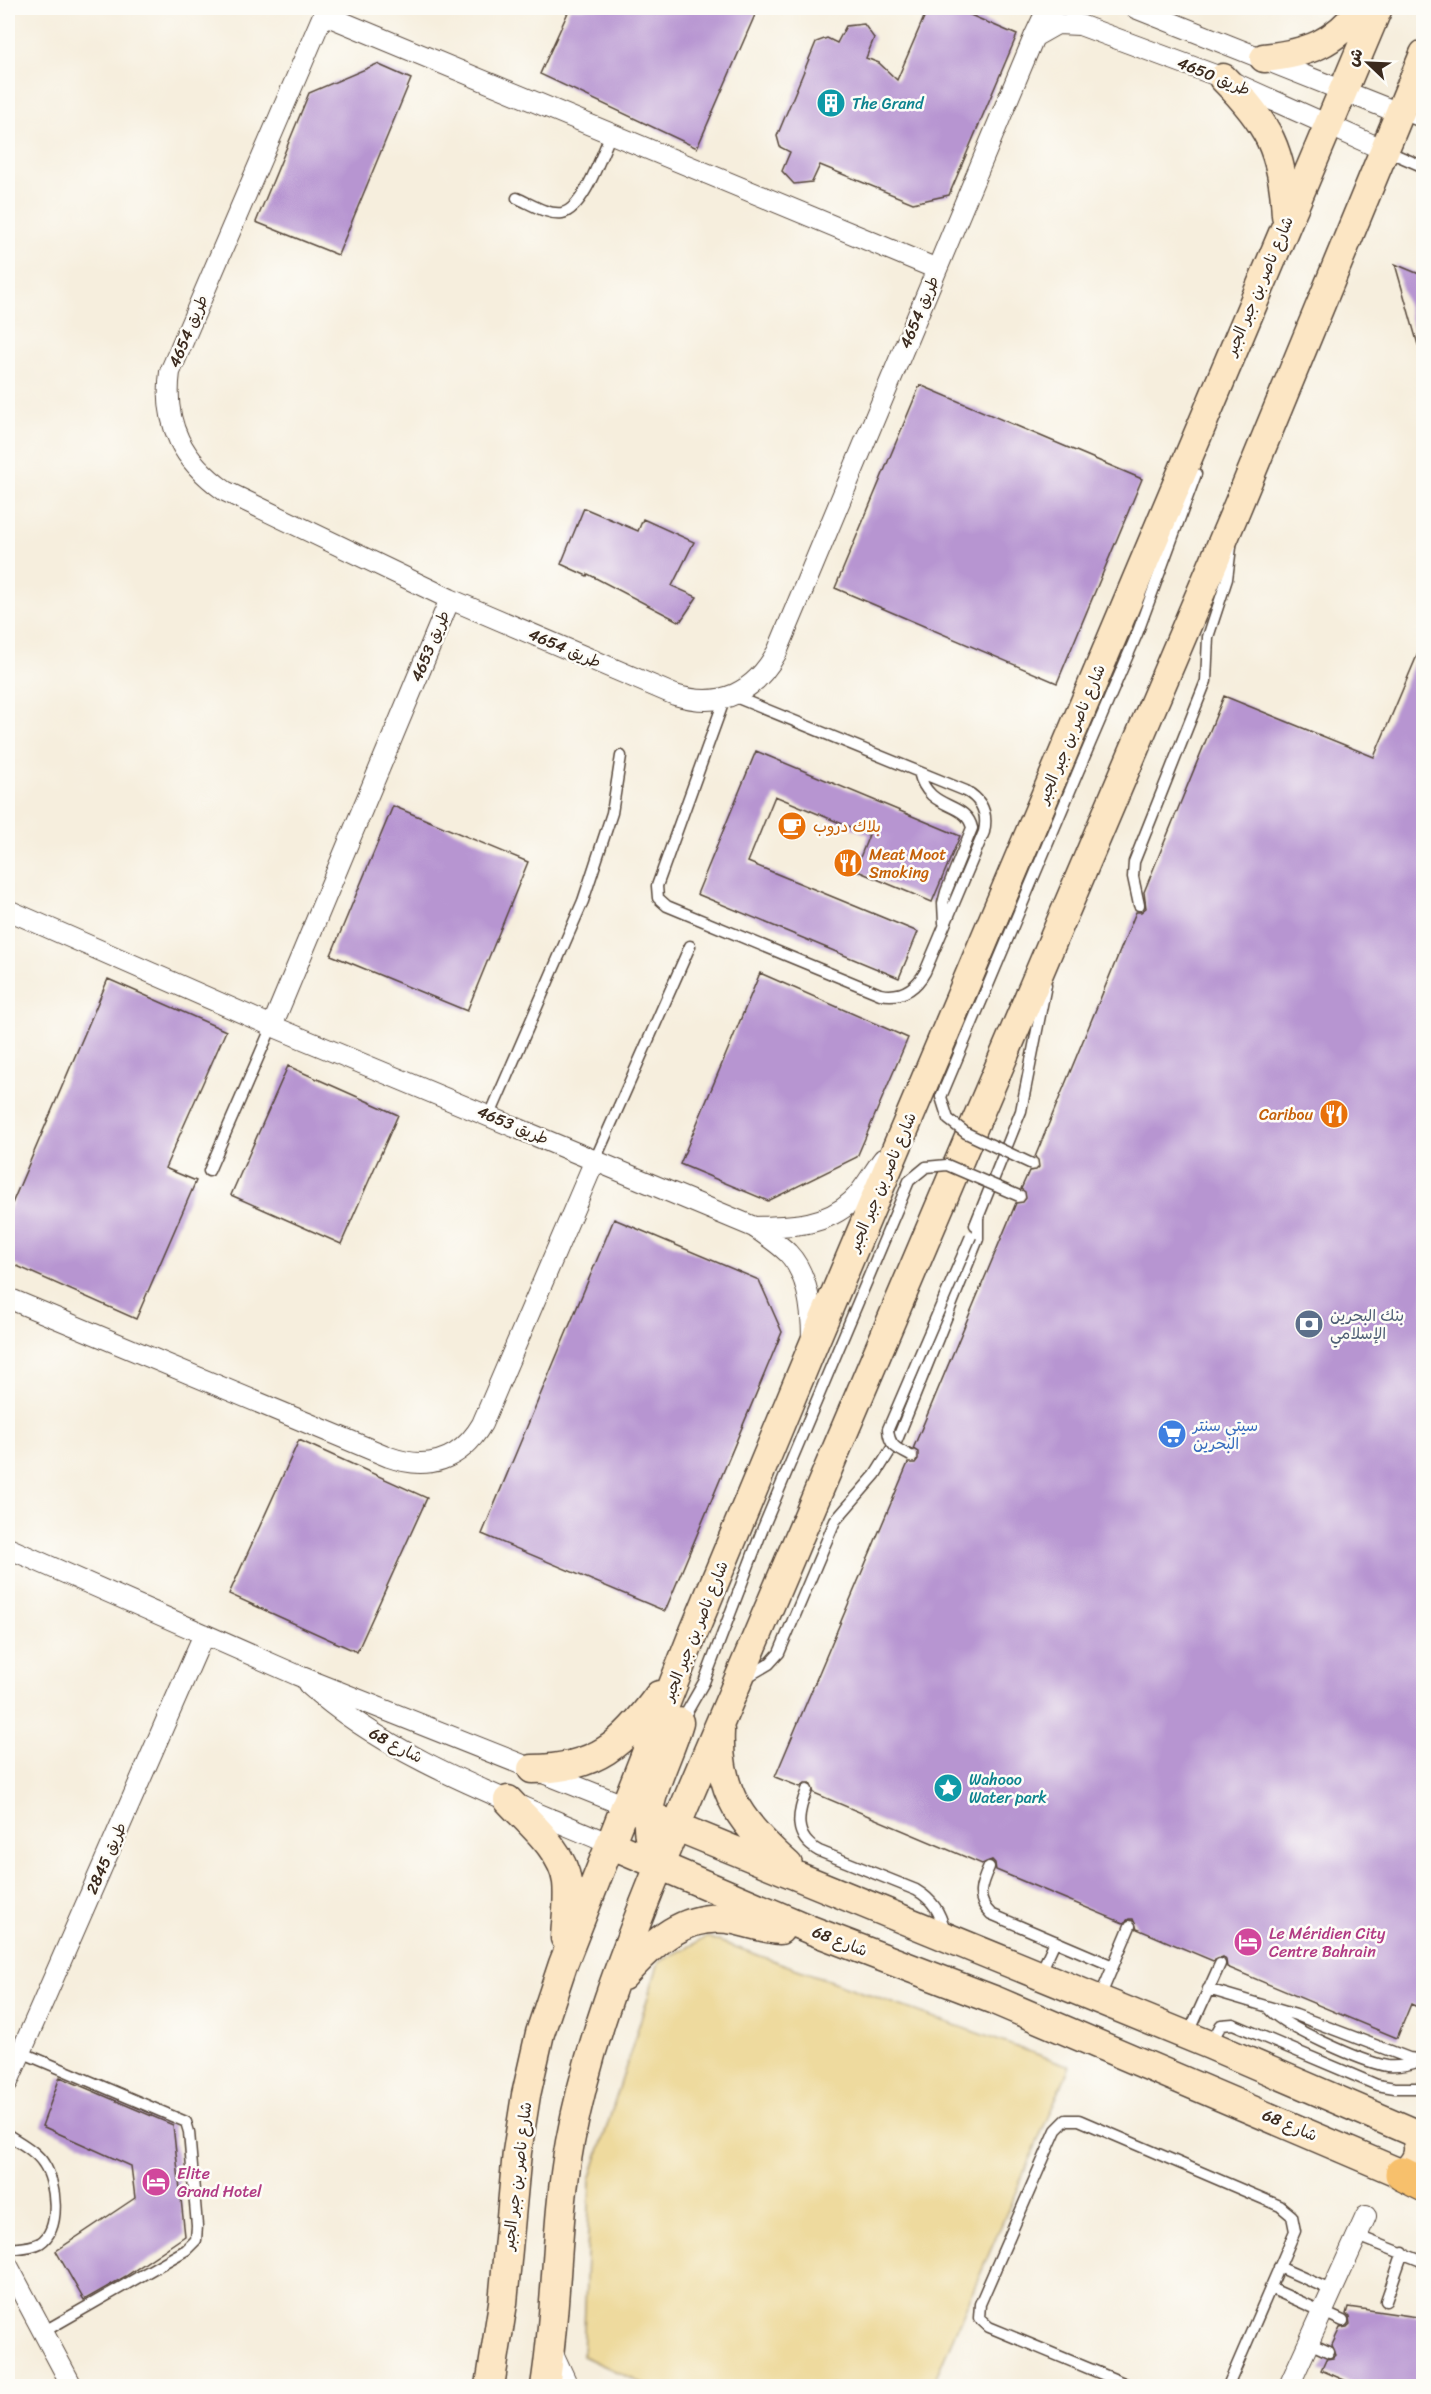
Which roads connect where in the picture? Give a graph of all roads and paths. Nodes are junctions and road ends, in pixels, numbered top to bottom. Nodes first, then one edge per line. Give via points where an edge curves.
1 (1053, 8) edge
2 (1135, 8) edge
3 (1362, 8) edge
4 (1378, 8) edge
5 (325, 11) edge
6 (1034, 37) junction
7 (1424, 54) edge
8 (1264, 58) junction
9 (1223, 78) junction
10 (1342, 90) junction
11 (1411, 118) edge
12 (1327, 124) junction
13 (611, 134) junction
14 (1384, 150) junction
15 (1424, 167) edge
16 (517, 198) dead end
17 (1287, 220) junction
18 (937, 269) junction
19 (1216, 389) junction
20 (1233, 517) junction
21 (450, 599) junction
22 (729, 697) junction
23 (621, 756) dead end
24 (919, 772) junction
25 (1139, 904) dead end
26 (8, 910) edge
27 (944, 926) junction
28 (1053, 941) junction
29 (690, 946) dead end
30 (272, 1026) junction
31 (490, 1115) junction
32 (905, 1128) junction
33 (595, 1160) junction
34 (1032, 1164) dead end
35 (209, 1171) dead end
36 (1019, 1196) dead end
37 (978, 1218) junction
38 (754, 1227) junction
39 (8, 1298) edge
40 (812, 1348) junction
41 (911, 1456) dead end
42 (8, 1548) edge
43 (204, 1634) junction
44 (693, 1634) junction
45 (682, 1664) junction
46 (297, 1675) junction
47 (738, 1682) junction
48 (720, 1723) junction
49 (677, 1729) junction
50 (532, 1769) junction
51 (807, 1790) dead end
52 (508, 1800) junction
53 (637, 1811) junction
54 (675, 1827) junction
55 (610, 1844) junction
56 (660, 1864) junction
57 (989, 1867) dead end
58 (806, 1880) junction
59 (1130, 1926) dead end
60 (811, 1930) junction
61 (946, 1937) junction
62 (1055, 1941) junction
63 (563, 1964) junction
64 (1220, 1964) dead end
65 (1113, 1966) junction
66 (1039, 1975) junction
67 (611, 1989) junction
68 (1208, 1989) junction
69 (1098, 2000) junction
70 (1269, 2009) junction
71 (1199, 2041) junction
72 (21, 2052) junction
73 (1423, 2060) edge
74 (8, 2082) edge
75 (1424, 2088) edge
76 (8, 2135) edge
77 (1419, 2136) edge
78 (1413, 2180) edge
79 (1366, 2216) dead end
80 (1358, 2236) junction
81 (8, 2249) edge
82 (1402, 2252) junction
83 (1424, 2262) edge
84 (8, 2266) edge
85 (1280, 2267) junction
86 (1270, 2288) junction
87 (1333, 2291) junction
88 (1386, 2301) dead end
89 (1323, 2312) junction
90 (1343, 2320) dead end
91 (43, 2332) junction
92 (1309, 2343) junction
93 (551, 2348) junction
94 (1329, 2352) dead end
95 (72, 2386) edge
96 (490, 2386) edge
97 (545, 2386) edge
98 (568, 2386) edge
99 (1131, 2386) edge
100 (1228, 2386) edge
101 (1289, 2386) edge

1 - 6 street
2 - 8 street
3 - 8 main road via 1332,39 1299,54
4 - 10 main road, شارع ناصر بن جبر الجبر
5 - 13 street
5 - 21 street, طريق 4654 via 170,372 172,422 197,468 225,491
6 - 9 street, طريق 4650 via 1057,24 1080,25
6 - 18 street, طريق 4654
7 - 11 main road
8 - 10 street
9 - 12 street, طريق 4650
9 - 17 main road via 1252,107 1272,141 1284,180
10 - 11 street
10 - 12 main road, شارع ناصر بن جبر الجبر
11 - 14 main road
12 - 14 street, طريق 4650
12 - 17 main road, شارع ناصر بن جبر الجبر
13 - 16 lane via 573,208 562,213 549,212
13 - 18 street
14 - 15 lane, طريق 4650
14 - 20 main road
17 - 19 main road, شارع ناصر بن جبر الجبر
18 - 22 street, طريق 4654 via 777,652 767,671 752,686
19 - 32 main road, شارع ناصر بن جبر الجبر
19 - 34 lane, bridge via 1202,458 1137,634 941,1097 948,1119 966,1133
20 - 25 lane via 1229,566 1208,638 1208,668 1202,693 1138,849 1133,877
20 - 28 main road
21 - 22 street, طريق 4654 via 675,695 704,701
21 - 30 street, طريق 4653
22 - 24 lane
22 - 27 lane via 657,886 658,898 667,906 889,996 906,992 920,980
23 - 31 lane via 612,813 583,901
24 - 27 lane via 929,795 962,812 972,828 943,903
24 - 27 lane via 973,795 986,816 984,832
26 - 30 street, طريق 4653
28 - 37 lane via 1021,1111
28 - 47 main road
29 - 33 lane
30 - 31 street, طريق 4653
30 - 35 lane
31 - 33 street, طريق 4653
32 - 38 street, طريق 4653 via 852,1201 802,1226
32 - 40 main road, شارع ناصر بن جبر الجبر
33 - 38 street, طريق 4653
33 - 39 street via 482,1424 455,1455 429,1464 389,1457
36 - 49 lane, bridge via 948,1165 926,1167 909,1180 763,1528 704,1682
37 - 41 lane, bridge via 888,1429 889,1441
37 - 47 lane via 978,1239 897,1440 874,1475 835,1521 779,1653 769,1664
38 - 40 street, طريق 4653 via 789,1254 806,1287 812,1311
40 - 44 main road, شارع ناصر بن جبر الجبر
42 - 43 street, شارع 68
43 - 46 street, شارع 68
43 - 72 street, طريق 2845
44 - 45 main road, شارع ناصر بن جبر الجبر
44 - 49 main road via 688,1682
45 - 50 main road via 639,1722 604,1753 557,1769
45 - 53 main road, شارع ناصر بن جبر الجبر
46 - 50 street, شارع 68
46 - 52 street, شارع 68 via 354,1723
47 - 48 main road
48 - 54 main road
48 - 58 main road via 722,1766 731,1799 761,1841
49 - 53 main road
50 - 53 street, شارع 68
51 - 61 lane via 798,1817 806,1842 928,1897 937,1909
52 - 55 street, شارع 68
52 - 63 main road via 549,1846 564,1872 567,1893
53 - 54 main road, شارع 68
53 - 55 main road, شارع ناصر بن جبر الجبر
53 - 56 main road
54 - 56 main road
54 - 58 main road, شارع 68
55 - 56 main road, شارع 68
55 - 63 main road, شارع ناصر بن جبر الجبر
56 - 60 main road, شارع 68
56 - 67 main road
57 - 62 lane via 980,1892 985,1908 999,1918
58 - 61 main road, شارع 68
59 - 65 lane
60 - 67 main road via 777,1930 734,1920 699,1920 654,1942
60 - 78 main road, شارع 68 via 994,2000
61 - 66 main road, شارع 68
62 - 65 lane
62 - 66 lane
63 - 96 main road, شارع ناصر بن جبر الجبر via 540,2033 526,2095
64 - 68 lane
65 - 69 lane
66 - 69 main road, شارع 68
67 - 93 main road via 594,2037 570,2143
68 - 70 lane
68 - 71 lane
69 - 71 main road, شارع 68
70 - 73 lane
70 - 73 lane via 1290,2026 1377,2063 1402,2066
71 - 75 lane via 1221,2025 1233,2024 1377,2085
71 - 77 main road, شارع 68
72 - 74 street, طريق 2845
72 - 91 lane via 186,2122 197,2226 192,2246
76 - 81 lane via 44,2163 54,2206 52,2224 39,2243
77 - 78 main road
79 - 80 street
80 - 82 lane
80 - 87 street
82 - 83 lane
82 - 88 lane
84 - 91 street
85 - 86 lane
85 - 87 lane
85 - 99 lane via 1295,2231 1287,2210 1078,2120 1060,2124 980,2304 979,2318 989,2327
86 - 89 lane
86 - 100 lane
87 - 89 street
89 - 90 lane
89 - 92 street
91 - 95 street
92 - 94 lane
92 - 101 street
93 - 97 main road
93 - 98 street

